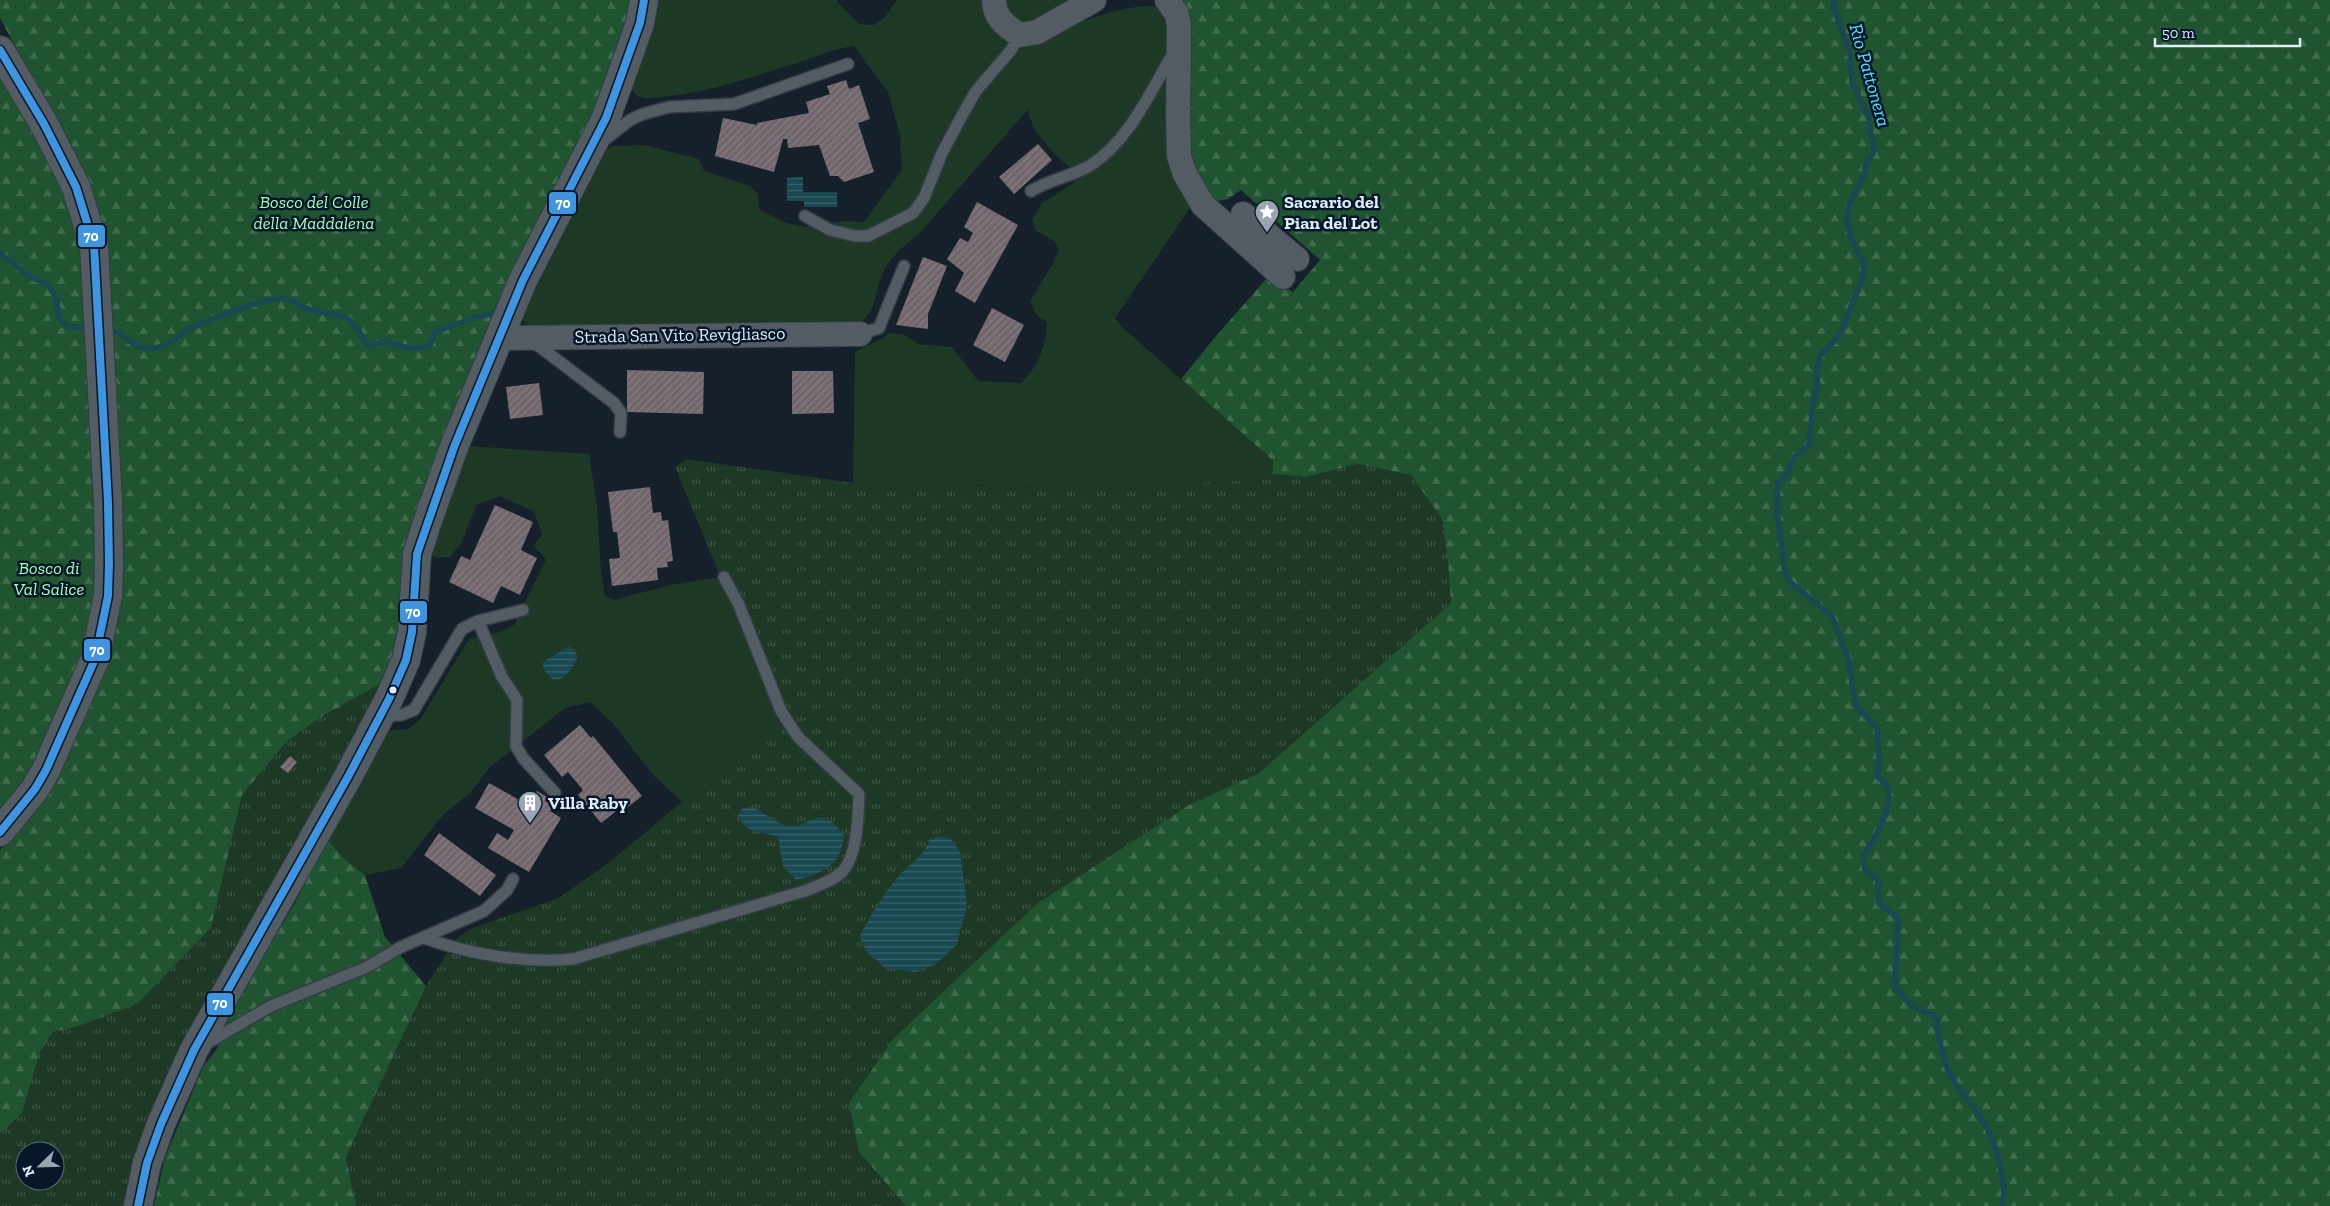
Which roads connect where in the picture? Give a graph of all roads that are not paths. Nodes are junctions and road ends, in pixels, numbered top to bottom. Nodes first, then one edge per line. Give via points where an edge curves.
1 (644, 0) edge
2 (994, 0) edge
3 (1094, 0) edge
4 (1167, 0) edge
5 (1020, 36) junction
6 (1178, 45) junction
7 (0, 50) edge
8 (848, 64) dead end
9 (590, 152) junction
10 (1031, 191) dead end
11 (1243, 214) dead end
12 (805, 216) dead end
13 (904, 266) dead end
14 (860, 334) joint
15 (499, 338) junction
16 (526, 338) junction
17 (620, 432) dead end
18 (724, 577) dead end
19 (523, 610) dead end
20 (478, 621) junction
21 (380, 716) junction
22 (555, 793) dead end
23 (0, 832) edge
24 (513, 878) dead end
25 (424, 938) junction
26 (194, 1050) junction
27 (138, 1206) edge

1 - 9 street via 631,49
2 - 5 street via 1000,20
3 - 5 street via 1037,32
4 - 6 street via 1178,14
5 - 12 lane via 964,110 924,198 912,213 868,236 830,230
6 - 10 lane via 1132,123 1110,149 1075,174 1045,182
6 - 11 street via 1179,156 1185,174 1203,205 1290,268
7 - 23 street via 44,124 76,187 94,244 108,502 108,596 95,659 46,770
8 - 9 lane via 734,104 669,107 643,114 630,120
9 - 15 street via 547,230
13 - 14 lane via 879,328
14 - 16 street, Strada San Vito Revigliasco
15 - 16 street, Strada San Vito Revigliasco
15 - 21 street via 454,447 417,554 412,632 406,660
16 - 17 lane via 614,403 621,413
18 - 25 lane via 739,605 781,711 798,737 859,794 858,827 843,871 808,890 573,959 544,962 450,947
19 - 20 lane
20 - 21 lane via 462,629 414,710
20 - 22 lane via 502,677 516,700 516,746
21 - 26 street
24 - 25 lane via 507,890 484,911
25 - 26 lane via 367,967 271,1006
26 - 27 street via 147,1163

